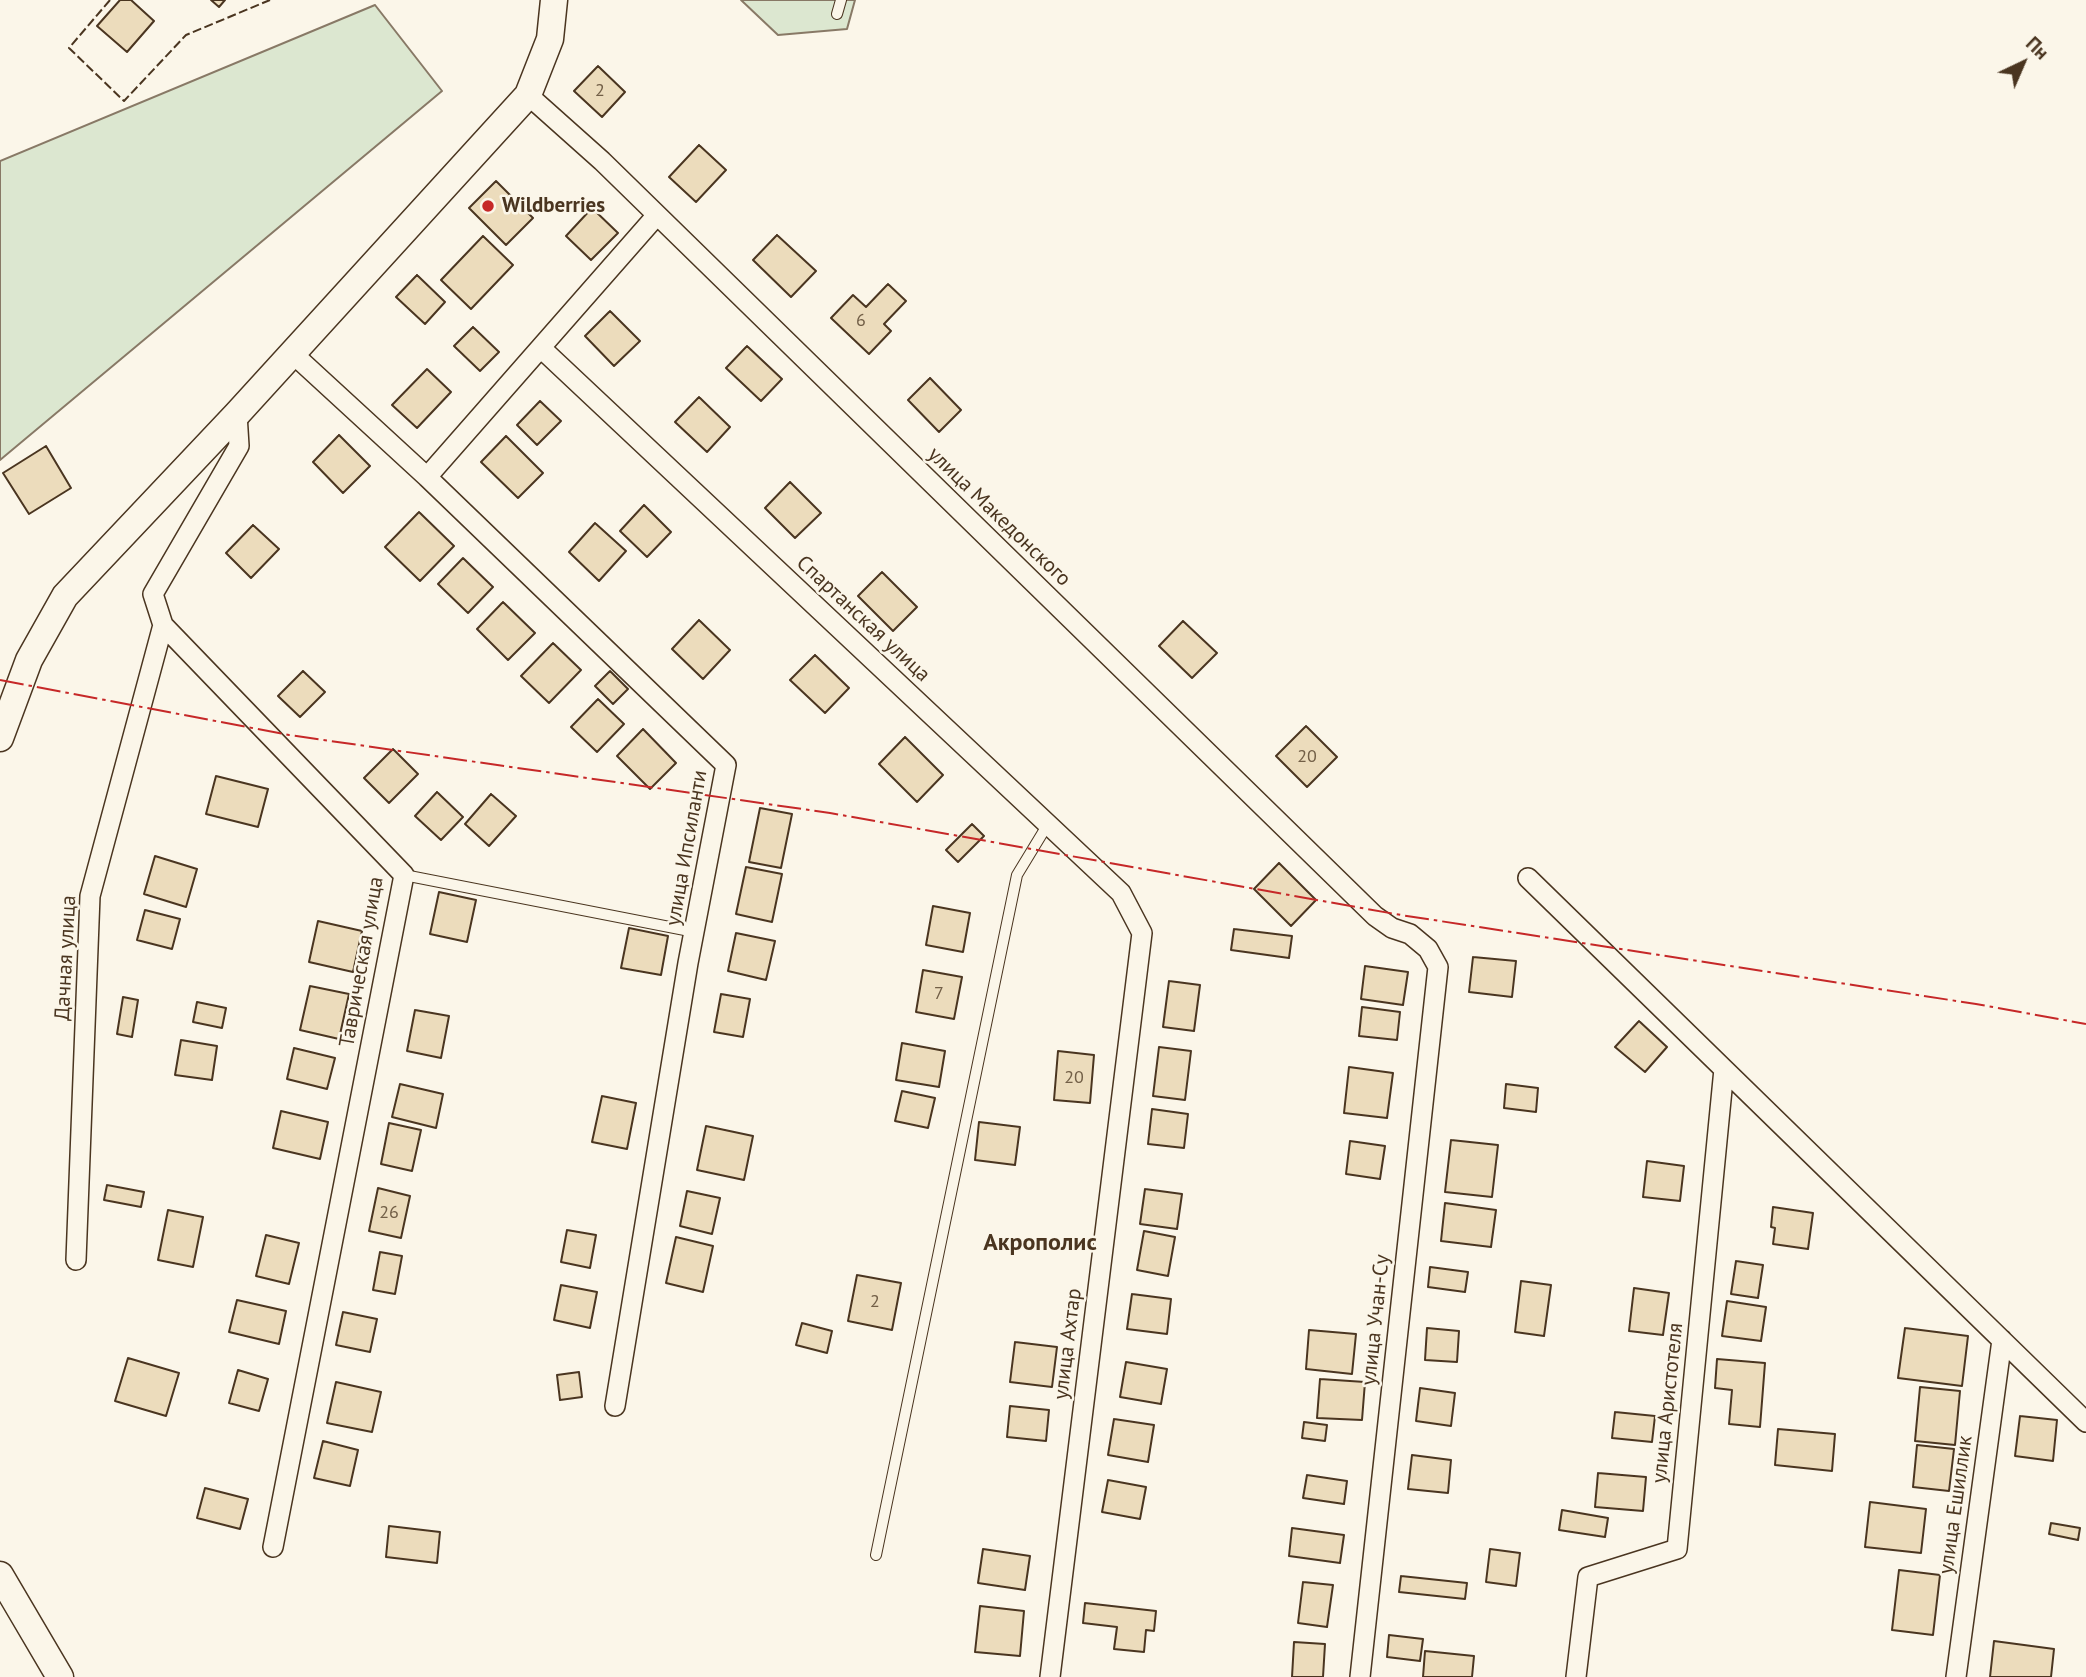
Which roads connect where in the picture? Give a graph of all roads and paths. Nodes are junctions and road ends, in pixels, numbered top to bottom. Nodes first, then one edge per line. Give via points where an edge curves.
1 (554, 0) edge
2 (841, 0) edge
3 (837, 14) dead end
4 (528, 95) junction
5 (657, 215) junction
6 (541, 348) junction
7 (291, 352) junction
8 (237, 414) junction
9 (427, 477) junction
10 (163, 625) junction
11 (0, 738) edge
12 (1048, 824) junction
13 (404, 875) junction
14 (1528, 878) dead end
15 (695, 932) junction
16 (1142, 933) joint
17 (1438, 967) joint
18 (1724, 1069) junction
19 (76, 1261) dead end
20 (2002, 1340) junction
21 (615, 1406) dead end
22 (2086, 1422) edge
23 (274, 1546) dead end
24 (876, 1555) dead end
25 (0, 1575) edge
26 (60, 1677) edge
27 (1050, 1677) edge
28 (1360, 1677) edge
29 (1576, 1677) edge
30 (1956, 1677) edge

1 - 4 main road via 550,39
2 - 3 lane
4 - 5 street, улица Македонского
4 - 7 main road
5 - 6 street
5 - 17 street, улица Македонского via 1375,916 1410,934
6 - 9 street
6 - 12 street, Спартанская улица
7 - 8 main road
7 - 9 street, улица Ипсиланти
8 - 10 street, Таврическая улица via 239,446 153,594
8 - 11 main road via 65,596 29,660
9 - 15 street, улица Ипсиланти via 726,765
10 - 13 street, Таврическая улица
10 - 19 street, Дачная улица via 90,896
12 - 16 street, Спартанская улица via 1121,893
12 - 24 lane via 1017,875
13 - 15 lane
13 - 23 street, Таврическая улица
14 - 18 street
15 - 21 street, улица Ипсиланти
16 - 27 street, улица Ахтар
17 - 28 street, улица Учан-Су
18 - 20 street
18 - 29 street, улица Аристотеля via 1677,1549 1588,1577
20 - 22 street
20 - 30 street, улица Ешиллик
25 - 26 main road

